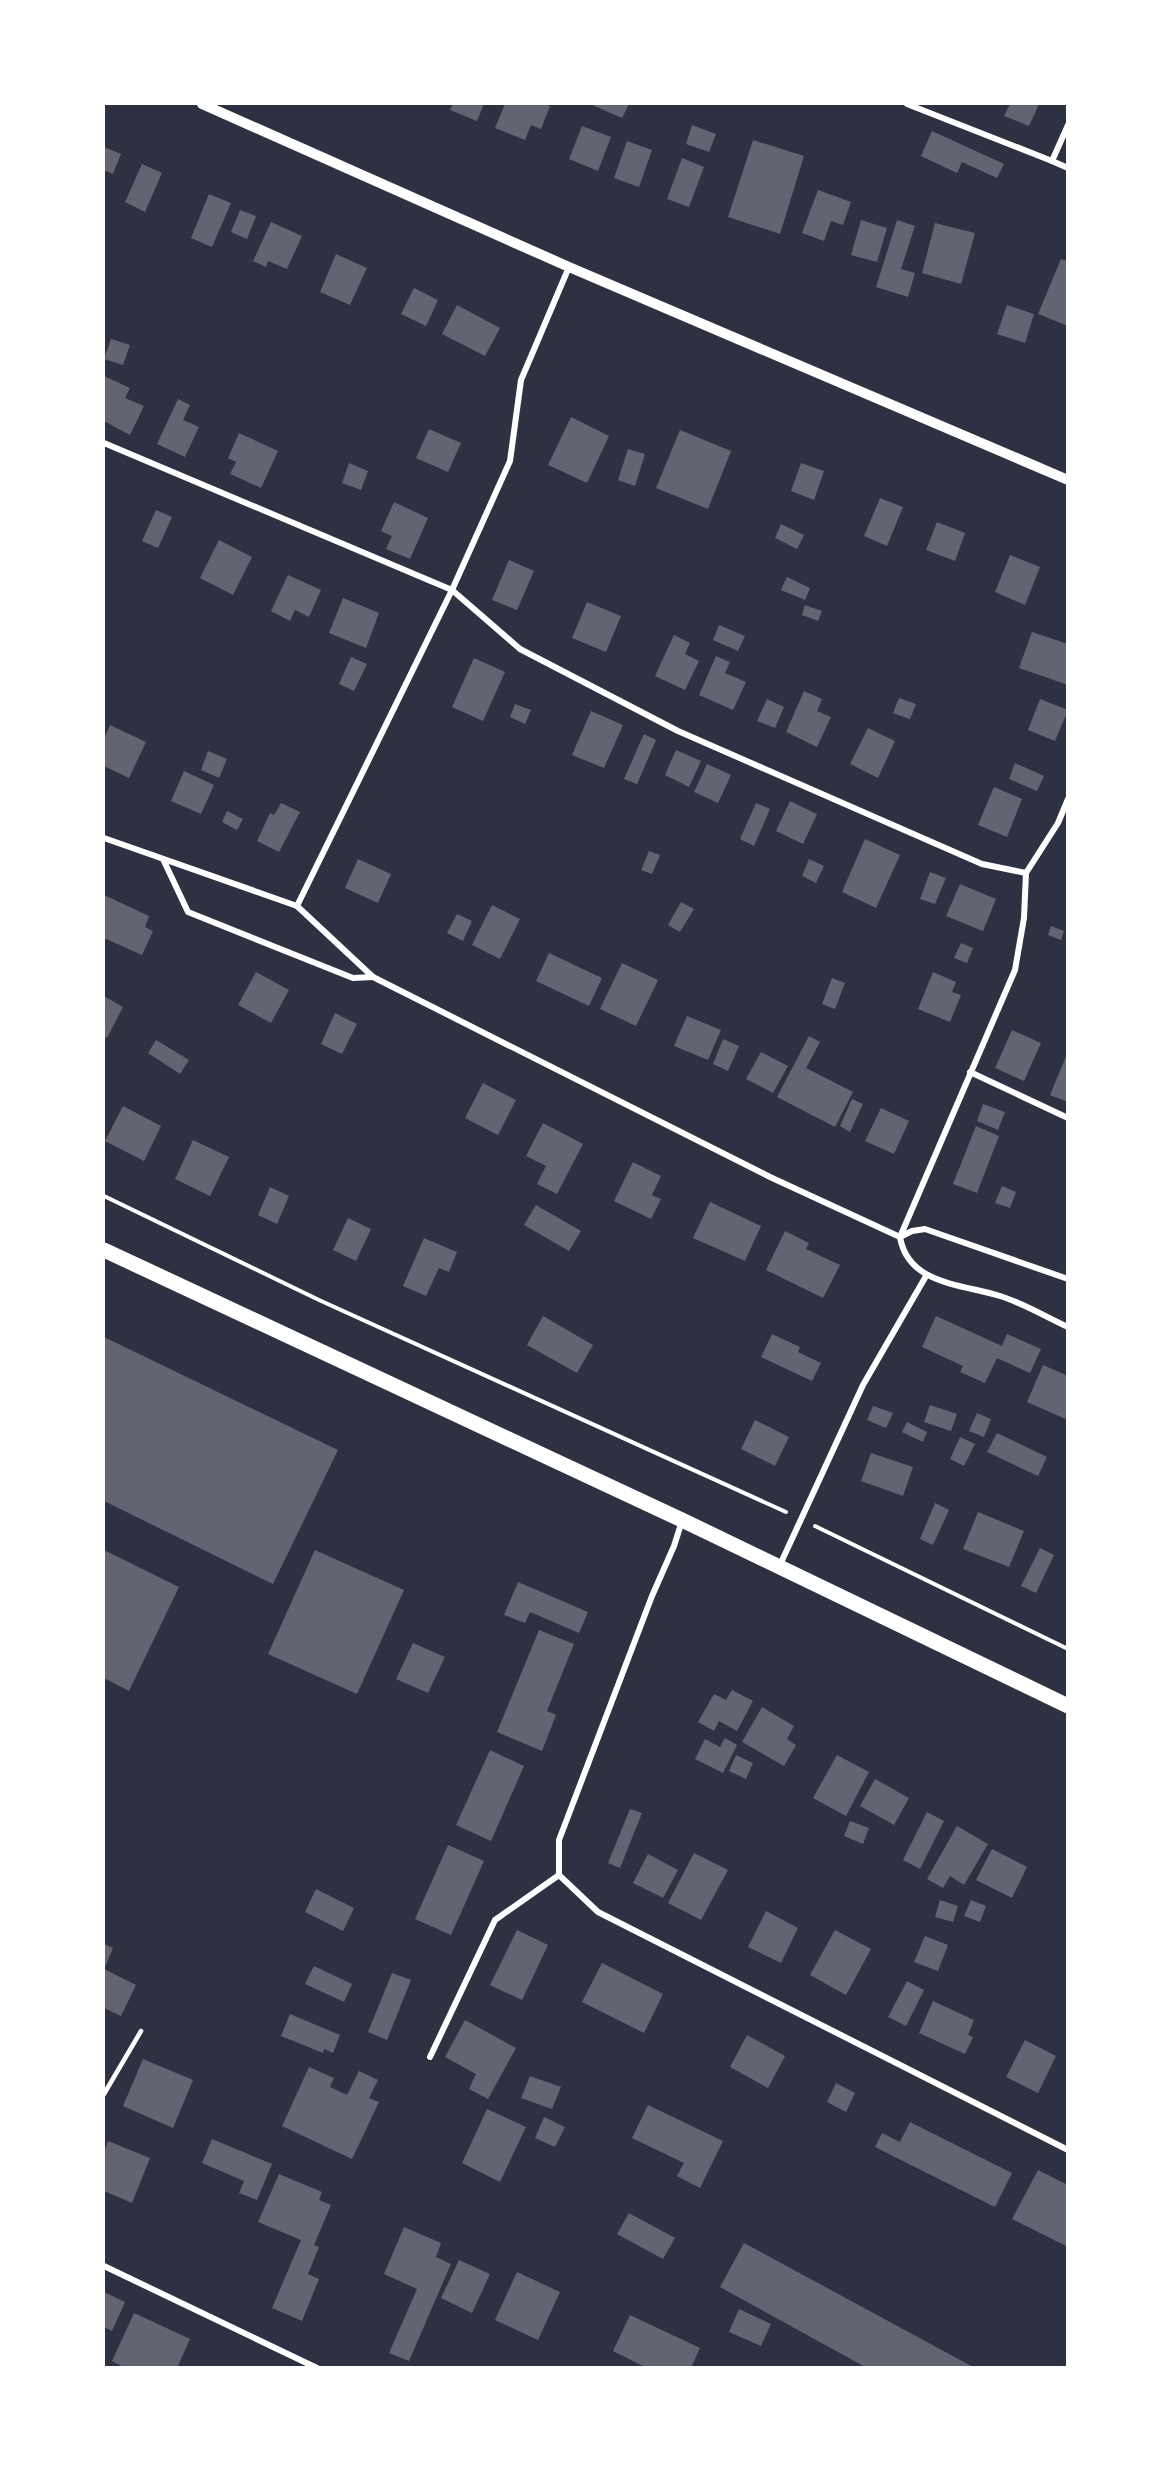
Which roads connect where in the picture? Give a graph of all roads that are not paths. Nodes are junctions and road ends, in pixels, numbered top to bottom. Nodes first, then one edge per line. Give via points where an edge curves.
1 (202, 104) edge
2 (907, 104) edge
3 (1068, 125) edge
4 (1052, 161) junction
5 (1068, 168) edge
6 (569, 267) junction
7 (104, 443) edge
8 (1068, 480) edge
9 (452, 590) junction
10 (1068, 800) edge
11 (104, 838) edge
12 (163, 859) junction
13 (1026, 873) junction
14 (297, 906) junction
15 (374, 977) junction
16 (970, 1072) junction
17 (1068, 1118) edge
18 (900, 1237) junction
19 (104, 1250) edge
20 (926, 1276) junction
21 (1068, 1280) edge
22 (1068, 1327) edge
23 (682, 1520) junction
24 (779, 1567) junction
25 (1068, 1706) edge
26 (560, 1875) junction
27 (141, 2031) dead end
28 (430, 2057) dead end
29 (104, 2075) edge
30 (111, 2079) junction
31 (104, 2094) edge
32 (1068, 2150) edge
33 (104, 2266) edge
34 (317, 2367) edge

1 - 6 street
2 - 4 street
3 - 4 street
4 - 5 street
6 - 8 street
6 - 9 street via 521,380 510,461
7 - 9 street
9 - 13 street via 520,649 678,731 982,864
9 - 14 street
10 - 13 street
11 - 12 street
12 - 14 street
12 - 15 street via 188,912 353,978
13 - 16 street via 1024,918 1015,970
14 - 15 street
15 - 18 street via 759,1172
16 - 17 street
16 - 18 street
18 - 20 street via 908,1259
18 - 21 street via 925,1229
19 - 23 main road
20 - 22 street via 1002,1296
20 - 24 street via 863,1385
23 - 24 main road
23 - 26 street via 559,1840
24 - 25 main road
26 - 28 street via 495,1920
26 - 32 street via 598,1912
27 - 30 lane
29 - 30 lane
30 - 31 lane
33 - 34 street

